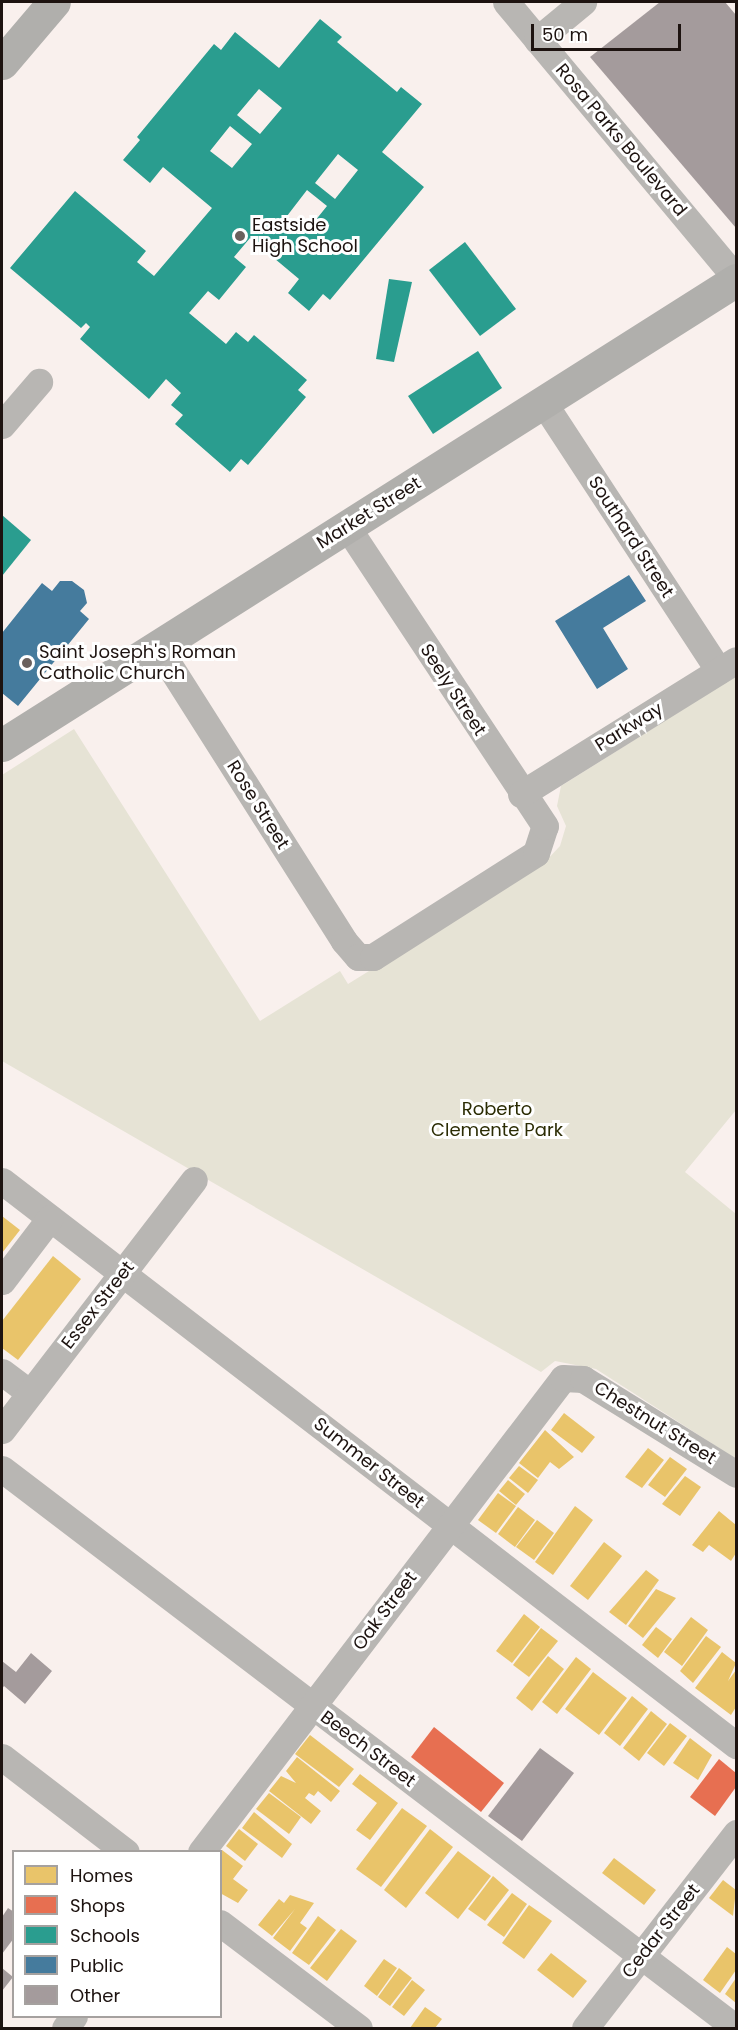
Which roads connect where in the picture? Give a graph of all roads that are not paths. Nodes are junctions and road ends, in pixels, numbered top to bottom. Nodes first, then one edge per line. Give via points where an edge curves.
1 (54, 2) edge
2 (506, 2) edge
3 (583, 2) edge
4 (537, 40) junction
5 (2, 63) edge
6 (736, 279) edge
7 (39, 382) dead end
8 (543, 402) junction
9 (2, 425) edge
10 (348, 527) junction
11 (157, 646) junction
12 (728, 666) edge
13 (3, 740) edge
14 (521, 794) junction
15 (536, 853) joint
16 (194, 1180) dead end
17 (2, 1181) edge
18 (50, 1218) junction
19 (122, 1273) junction
20 (2, 1281) edge
21 (2, 1372) edge
22 (571, 1375) joint
23 (30, 1393) junction
24 (2, 1430) edge
25 (2, 1469) edge
26 (736, 1474) edge
27 (449, 1526) junction
28 (312, 1707) junction
29 (736, 1744) edge
30 (2, 1757) edge
31 (736, 1833) edge
32 (125, 1850) edge
33 (202, 1850) edge
34 (222, 1925) edge
35 (641, 1957) junction
36 (359, 2028) edge
37 (585, 2028) edge
38 (736, 2028) edge

1 - 5 main road
2 - 4 street, Rosa Parks Boulevard
3 - 4 street
4 - 6 street, Rosa Parks Boulevard
6 - 8 main road, Market Street
7 - 9 street
8 - 10 main road, Market Street
8 - 12 street, Southard Street
10 - 11 main road, Market Street
10 - 14 street, Seely Street
11 - 13 main road, Market Street
11 - 15 street, Rose Street via 344,941 365,959
12 - 14 street, Parkway
14 - 15 street, Seely Street via 545,826
16 - 19 street, Essex Street
17 - 18 street, Summer Street
18 - 19 street, Summer Street
18 - 20 street
19 - 23 street, Essex Street
19 - 27 street, Summer Street
21 - 23 street
22 - 26 street, Chestnut Street
22 - 27 street, Oak Street via 558,1383
23 - 24 street, Essex Street
25 - 28 street, Beech Street
27 - 28 street, Oak Street
27 - 29 street, Summer Street
28 - 33 street, Oak Street
28 - 35 street, Beech Street
30 - 32 street
31 - 35 street, Cedar Street
34 - 36 street
35 - 37 street, Cedar Street
35 - 38 street, Beech Street

